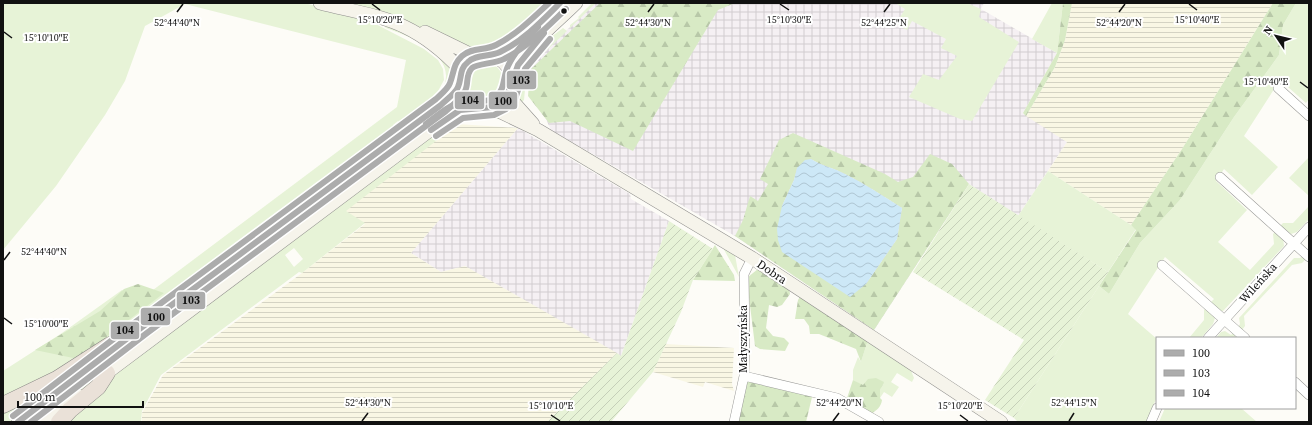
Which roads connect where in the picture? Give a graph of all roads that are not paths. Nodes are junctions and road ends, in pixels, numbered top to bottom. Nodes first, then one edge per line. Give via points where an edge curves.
1 (320, 3) edge
2 (560, 3) edge
3 (576, 3) edge
4 (406, 27) junction
5 (486, 56) junction
6 (461, 70) junction
7 (511, 79) junction
8 (458, 88) junction
9 (1278, 88) dead end
10 (508, 96) junction
11 (478, 108) junction
12 (492, 108) junction
13 (1309, 116) edge
14 (538, 130) junction
15 (1220, 176) dead end
16 (1309, 227) edge
17 (1294, 244) junction
18 (1309, 257) edge
19 (752, 258) junction
20 (1162, 265) dead end
21 (1225, 320) junction
22 (1209, 337) edge
23 (1244, 337) edge
24 (127, 338) junction
25 (107, 373) junction
26 (744, 376) junction
27 (1296, 383) edge
28 (1309, 395) edge
29 (3, 405) edge
30 (1157, 409) edge
31 (864, 418) edge
32 (18, 422) edge
33 (41, 422) edge
34 (60, 422) edge
35 (734, 422) edge
36 (879, 422) edge
37 (1001, 422) edge
38 (1151, 422) edge

1 - 4 main road
2 - 5 main road via 524,35
3 - 7 main road via 528,51
4 - 5 main road via 468,52
4 - 6 main road via 444,53
5 - 6 main road via 466,63
5 - 7 main road via 504,64
6 - 8 main road
7 - 10 main road
8 - 11 main road via 465,101
8 - 24 main road via 372,157
9 - 13 street
10 - 12 main road via 501,104
10 - 14 main road, Dobra
11 - 12 main road
11 - 25 main road via 464,109 449,116
12 - 14 main road, Dobra
14 - 19 main road, Dobra
15 - 17 street
16 - 17 street, Wileńska
17 - 18 street
17 - 21 street, Wileńska
19 - 26 street, Małyszyńska via 745,269 743,284 746,339
19 - 37 main road, Dobra
20 - 21 street
21 - 22 street, Wileńska
21 - 23 street
24 - 29 highway via 110,345 69,373
24 - 32 main road
25 - 33 main road
25 - 34 highway via 98,388 70,410
26 - 31 street via 836,398
26 - 35 street, Małyszyńska
27 - 28 street
30 - 38 street
31 - 36 street

